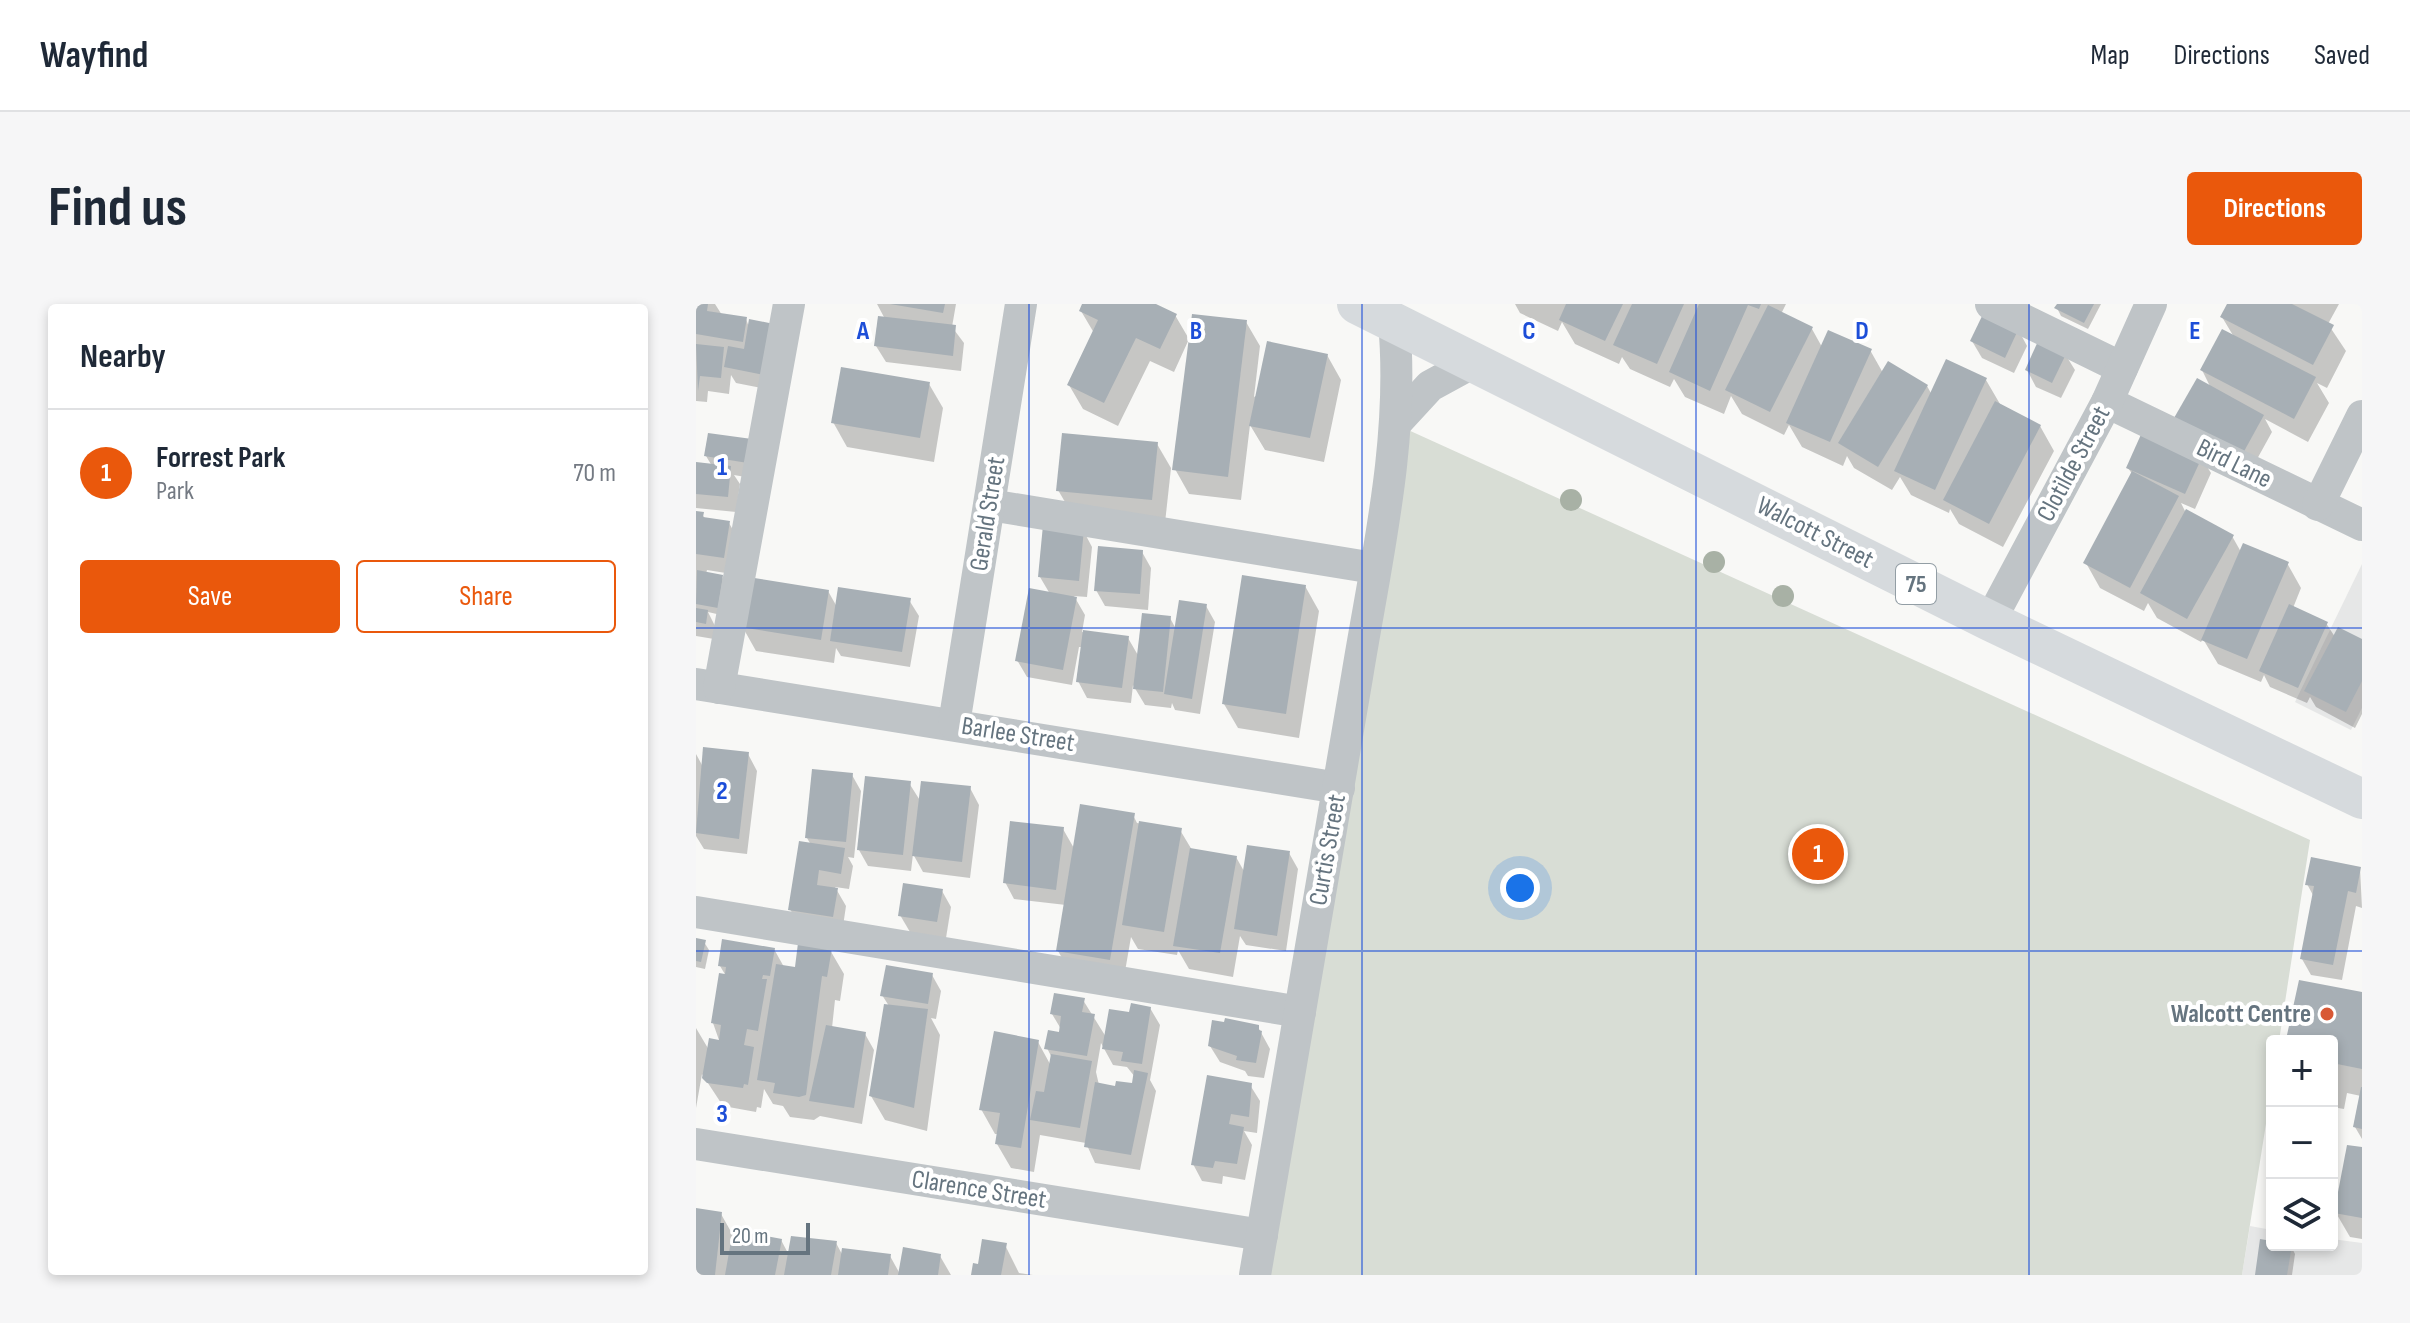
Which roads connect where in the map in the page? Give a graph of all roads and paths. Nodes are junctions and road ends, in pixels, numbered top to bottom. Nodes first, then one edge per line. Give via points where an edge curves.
1 (789, 304) edge
2 (1021, 304) edge
3 (1357, 304) edge
4 (1991, 304) edge
5 (2151, 304) edge
6 (1394, 322) junction
7 (1474, 362) junction
8 (2122, 368) junction
9 (2107, 402) junction
10 (2362, 416) edge
11 (1395, 424) junction
12 (990, 505) junction
13 (2318, 505) junction
14 (2362, 525) edge
15 (1374, 568) junction
16 (1990, 621) junction
17 (708, 686) edge
18 (954, 724) junction
19 (1339, 788) junction
20 (2362, 799) edge
21 (696, 912) edge
22 (1300, 1012) junction
23 (696, 1144) edge
24 (1262, 1235) junction
25 (1255, 1275) edge

1 - 17 street
2 - 12 street, Gerald Street
3 - 6 main road, Walcott Street / 75
4 - 8 street
5 - 8 street, Clotilde Street
6 - 7 main road, Walcott Street / 75
6 - 11 street, Curtis Street via 1399,373
7 - 11 street via 1430,386
7 - 16 main road, Walcott Street / 75
8 - 9 street, Clotilde Street
9 - 13 street, Bird Lane
9 - 16 street, Clotilde Street
10 - 13 street
11 - 15 street, Curtis Street
12 - 15 street
12 - 18 street, Gerald Street
13 - 14 street, Bird Lane
15 - 19 street, Curtis Street
16 - 20 main road, Walcott Street / 75
17 - 18 street, Barlee Street
18 - 19 street, Barlee Street
19 - 22 street, Curtis Street
21 - 22 street
22 - 24 street, Curtis Street
23 - 24 street, Clarence Street
24 - 25 street, Curtis Street

